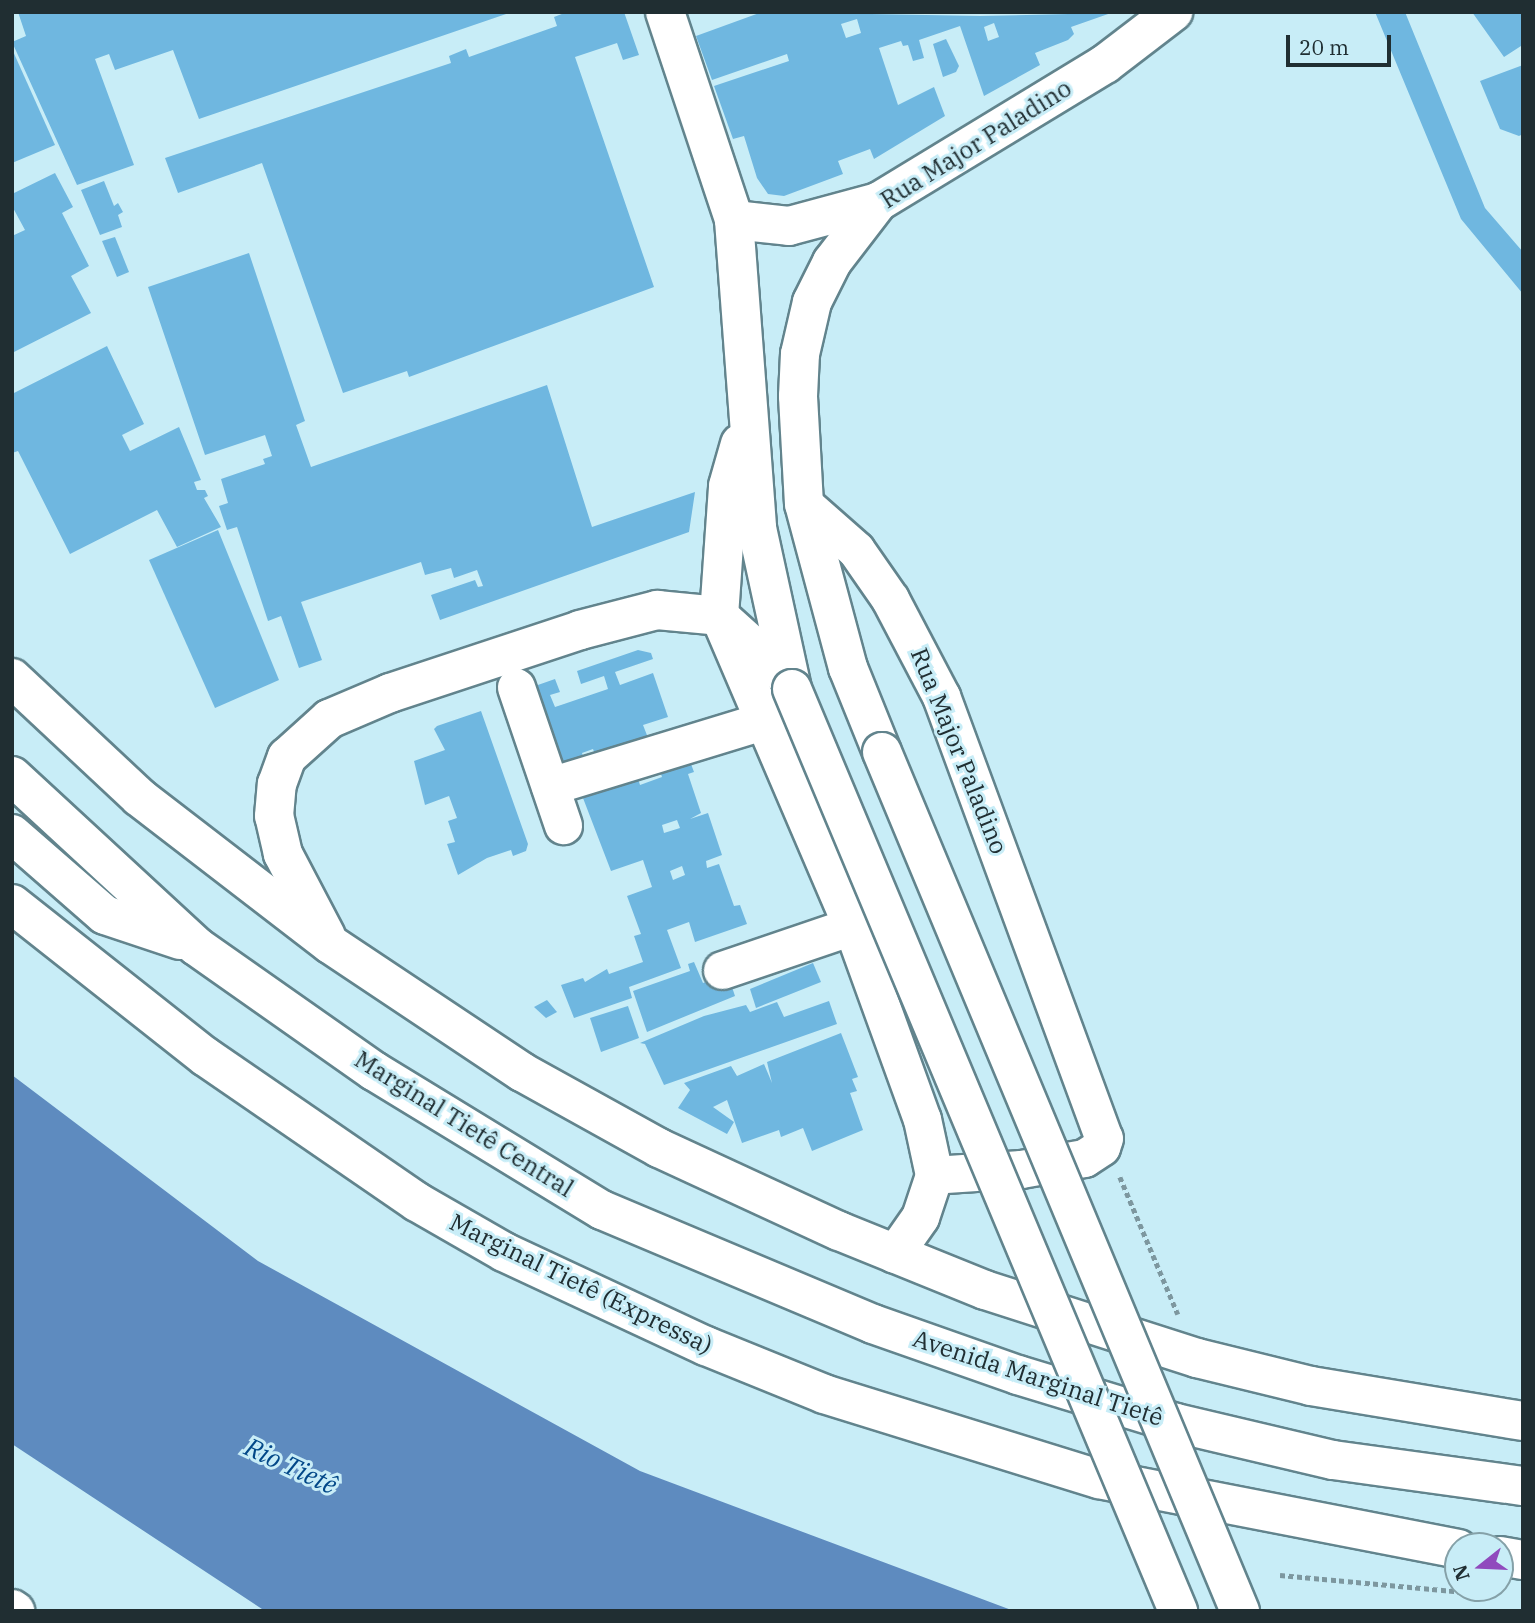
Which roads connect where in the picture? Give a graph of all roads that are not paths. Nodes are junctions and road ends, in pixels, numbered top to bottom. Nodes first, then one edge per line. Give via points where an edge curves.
1 (665, 12) edge
2 (1173, 12) edge
3 (878, 202) junction
4 (734, 220) junction
5 (748, 419) junction
6 (804, 504) junction
7 (719, 616) junction
8 (12, 678) edge
9 (789, 683) junction
10 (516, 687) dead end
11 (762, 720) junction
12 (12, 776) edge
13 (550, 786) junction
14 (563, 825) dead end
15 (12, 834) edge
16 (12, 904) edge
17 (852, 926) junction
18 (330, 944) junction
19 (196, 946) junction
20 (722, 970) dead end
21 (934, 1175) junction
22 (894, 1254) junction
23 (750, 1272) joint
24 (1523, 1421) edge
25 (1523, 1486) edge
26 (1444, 1546) edge
27 (1178, 1611) edge
28 (1240, 1611) edge

1 - 4 main road
2 - 3 main road, Rua Major Paladino via 1105,64
3 - 4 main road via 789,226
3 - 6 main road, Rua Major Paladino via 832,262 812,302 800,354 798,396
4 - 5 main road
5 - 7 main road via 728,486
5 - 9 main road via 757,528
6 - 21 street, Rua Major Paladino via 856,550 890,599 930,673 1104,1138 1101,1147 1084,1158 1021,1169
6 - 28 main road, bridge via 844,657
7 - 9 main road
7 - 11 street
7 - 18 main road via 657,610 631,613 359,705 307,735 287,757 276,784 274,816 283,854
8 - 18 main road via 139,797
9 - 27 main road, bridge
10 - 13 street
11 - 13 street
11 - 17 street
12 - 19 main road
13 - 14 street
15 - 19 main road via 105,915
16 - 26 main road, Marginal Tietê (Expressa) via 206,1057 328,1145 504,1252 706,1346 824,1394 1099,1479
17 - 20 street
17 - 21 street via 922,1119
18 - 22 main road via 522,1072 659,1148
19 - 23 main road, Marginal Tietê Central via 374,1071 500,1150 602,1209
21 - 22 street via 920,1217
22 - 24 main road via 985,1290 1196,1358 1324,1389
23 - 25 main road, Avenida Marginal Tietê via 873,1324 1176,1423 1333,1460

